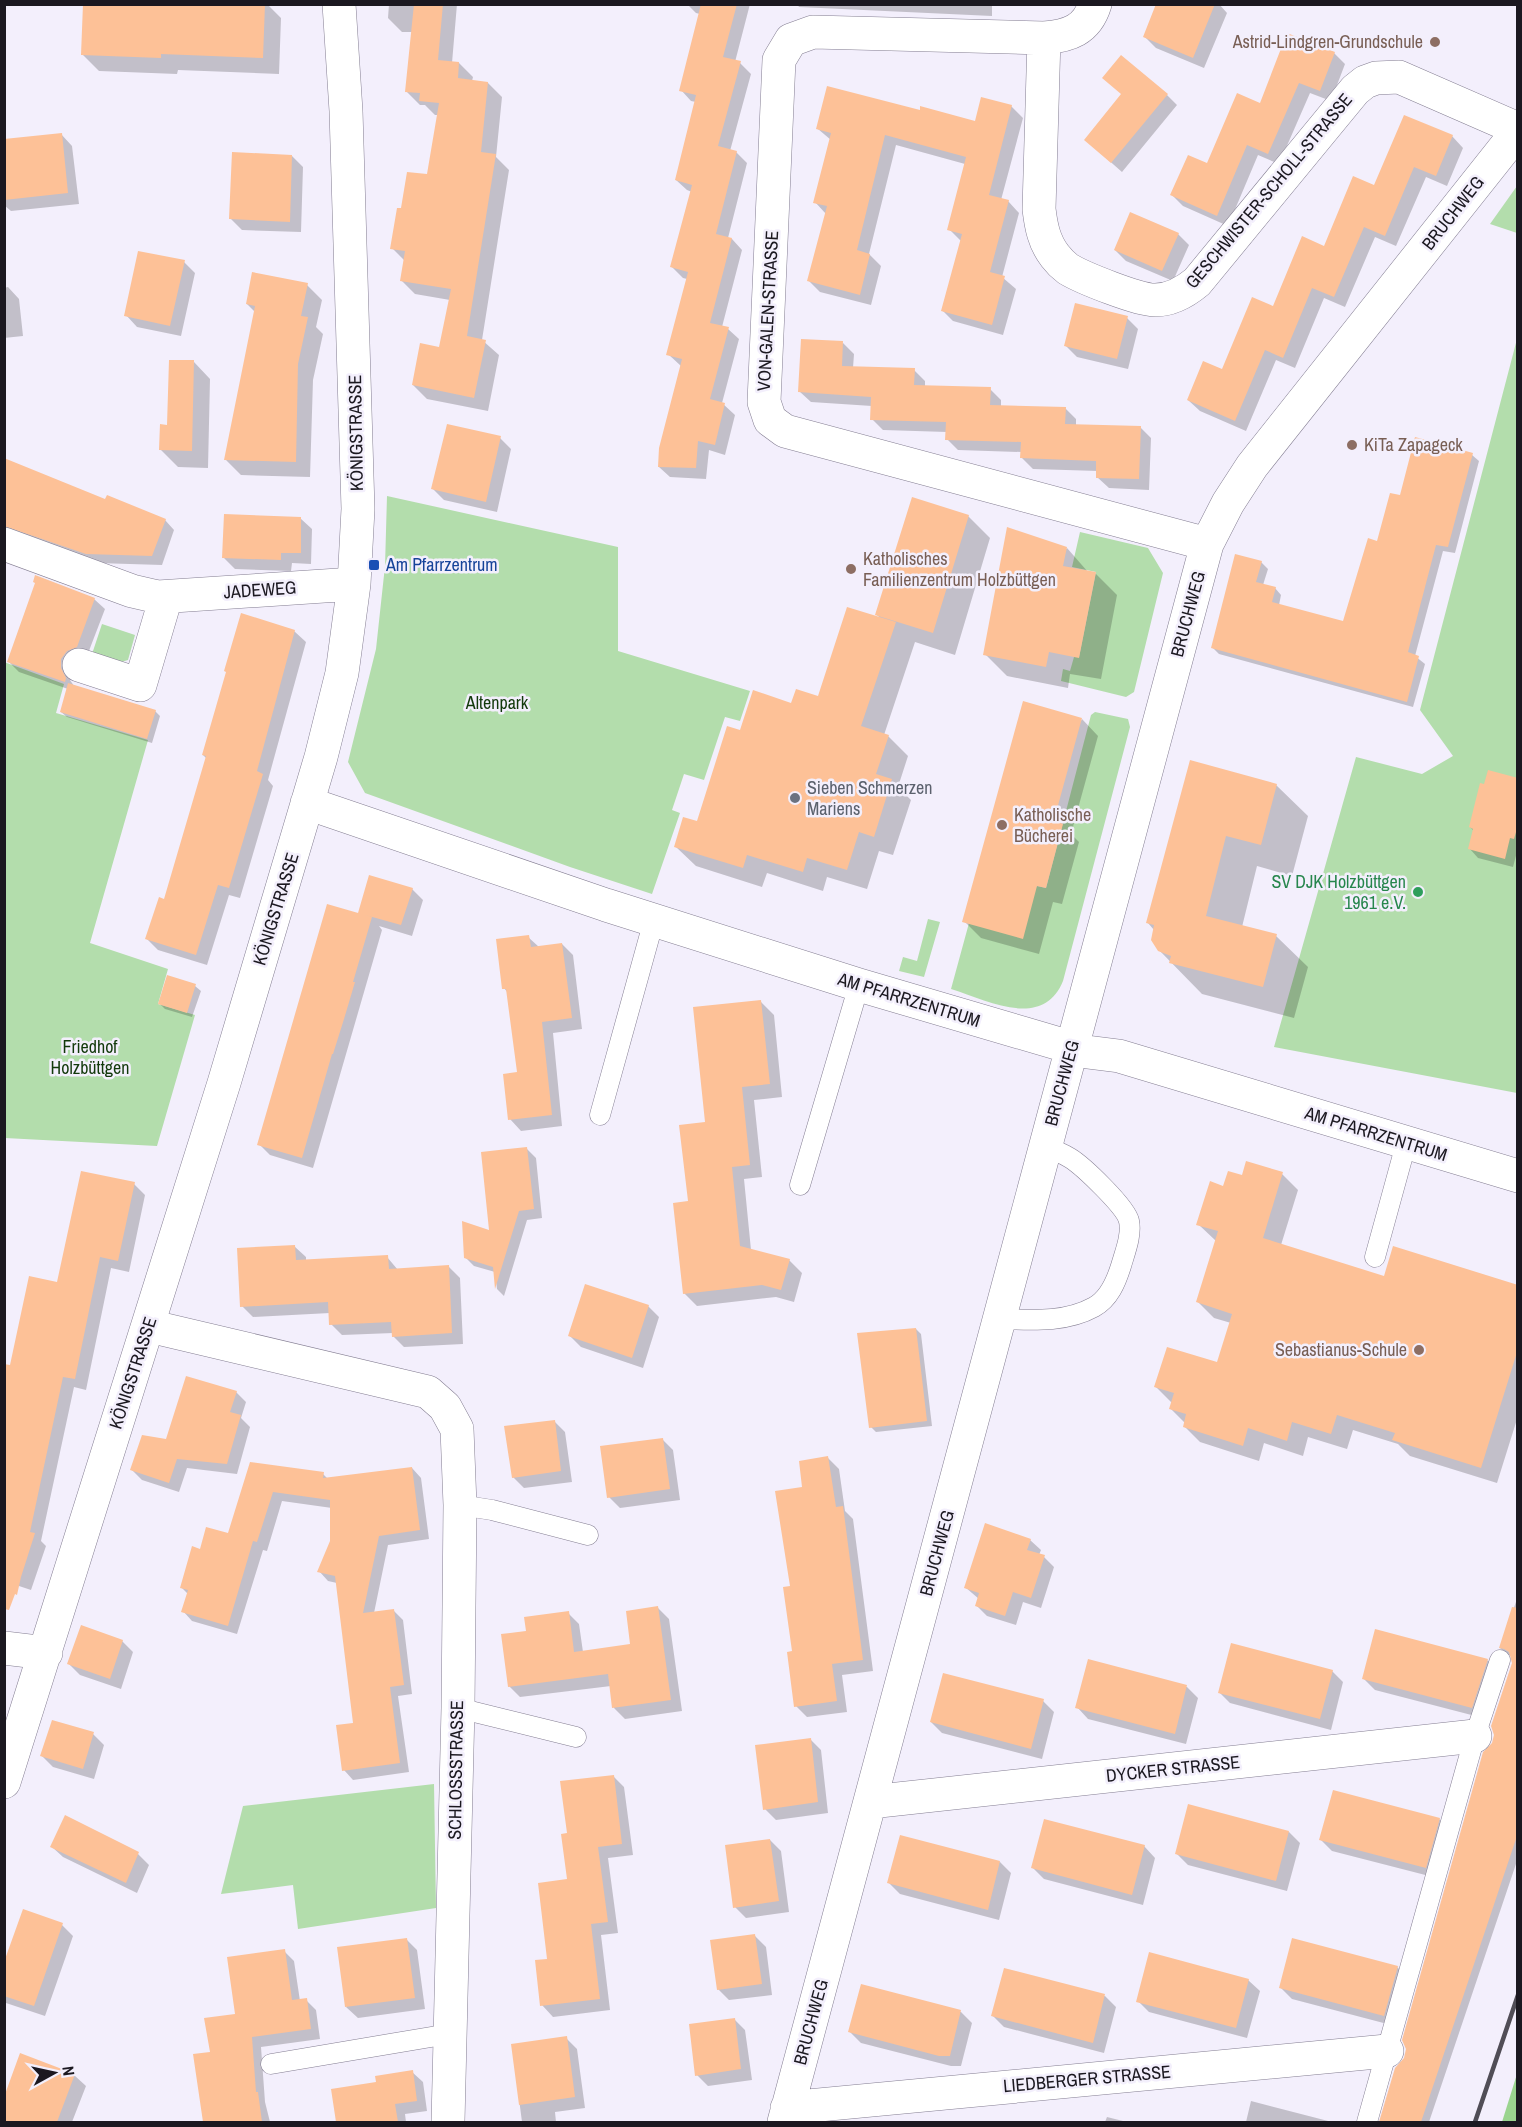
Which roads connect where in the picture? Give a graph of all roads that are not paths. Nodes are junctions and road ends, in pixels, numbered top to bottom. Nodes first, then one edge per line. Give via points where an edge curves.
1 (339, 4) edge
2 (1095, 4) edge
3 (1044, 39) junction
4 (1518, 130) edge
5 (4, 544) edge
6 (1207, 544) junction
7 (354, 584) junction
8 (166, 597) junction
9 (79, 665) dead end
10 (307, 803) junction
11 (654, 920) junction
12 (859, 985) junction
13 (1071, 1048) junction
14 (600, 1115) dead end
15 (1407, 1144) junction
16 (1045, 1147) junction
17 (1518, 1176) edge
18 (800, 1185) dead end
19 (1375, 1257) dead end
20 (999, 1318) junction
21 (149, 1326) junction
22 (460, 1505) junction
23 (588, 1535) dead end
24 (4, 1648) edge
25 (46, 1653) junction
26 (1500, 1660) dead end
27 (458, 1708) junction
28 (1475, 1736) junction
29 (576, 1737) dead end
30 (4, 1782) edge
31 (870, 1802) junction
32 (449, 2034) junction
33 (1387, 2050) junction
34 (271, 2064) dead end
35 (785, 2115) edge
36 (448, 2122) edge
37 (1367, 2122) edge

1 - 7 street, KÖNIGSTRASSE via 358,509
2 - 3 street via 1089,19 1072,34
3 - 4 street, GESCHWISTER-SCHOLL-STRASSE via 1039,208 1046,242 1068,269 1137,298 1171,298 1197,282 1365,82 1399,77
3 - 6 street, VON-GALEN-STRASSE via 813,32 791,40 779,60 764,402 770,420 785,431
4 - 6 street, BRUCHWEG via 1252,466
5 - 8 street, JADEWEG via 132,591
6 - 13 street, BRUCHWEG
7 - 8 street, JADEWEG
7 - 10 street, KÖNIGSTRASSE via 342,673
8 - 9 street via 140,685
10 - 11 street, AM PFARRZENTRUM
10 - 21 street, KÖNIGSTRASSE
11 - 12 street, AM PFARRZENTRUM
11 - 14 lane
12 - 13 street, AM PFARRZENTRUM
12 - 18 lane
13 - 15 street, AM PFARRZENTRUM via 1119,1056
13 - 16 street, BRUCHWEG
15 - 17 street, AM PFARRZENTRUM
15 - 19 lane
16 - 20 street, BRUCHWEG
16 - 20 lane via 1078,1164 1121,1206 1130,1229 1123,1257 1111,1290 1085,1312 1052,1319
20 - 31 street, BRUCHWEG
21 - 22 street, SCHLOSSSTRASSE via 428,1392 445,1407 457,1429
21 - 25 street, KÖNIGSTRASSE
22 - 23 lane
22 - 27 street, SCHLOSSSTRASSE
24 - 25 street
25 - 30 street, KÖNIGSTRASSE
26 - 28 lane
27 - 29 lane
27 - 32 street, SCHLOSSSTRASSE
28 - 31 street, DYCKER STRASSE
28 - 33 lane
31 - 35 street, BRUCHWEG
32 - 34 lane
32 - 36 street, SCHLOSSSTRASSE
33 - 35 street, LIEDBERGER STRASSE
33 - 37 lane

